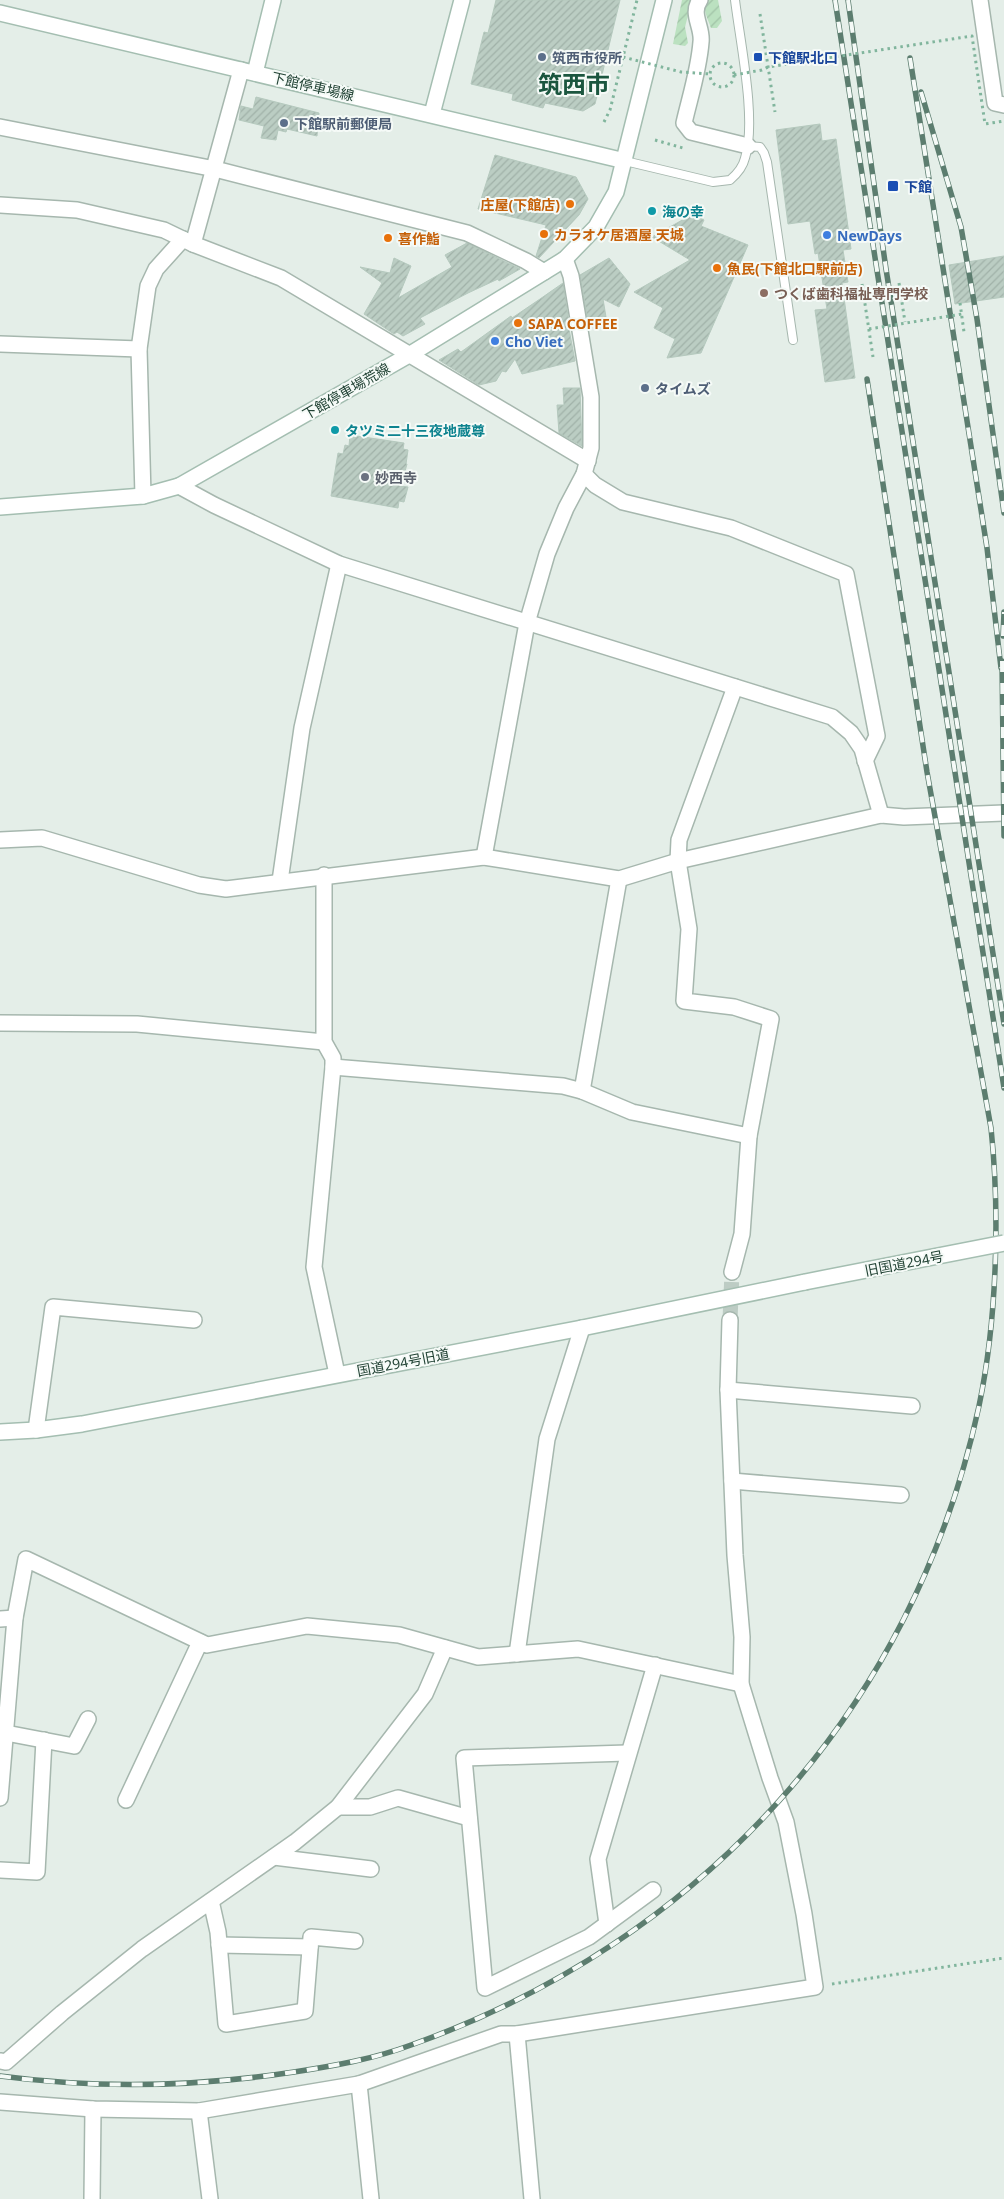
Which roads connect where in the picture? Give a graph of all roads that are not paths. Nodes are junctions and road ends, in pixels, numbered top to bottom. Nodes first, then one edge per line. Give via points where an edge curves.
1 (273, 0) edge
2 (462, 0) edge
3 (664, 0) edge
4 (700, 0) edge
5 (735, 0) edge
6 (980, 0) edge
7 (0, 14) edge
8 (248, 72) junction
9 (1004, 105) edge
10 (432, 114) junction
11 (0, 127) edge
12 (748, 146) junction
13 (625, 161) junction
14 (215, 169) junction
15 (0, 205) edge
16 (188, 242) junction
17 (565, 259) junction
18 (544, 272) junction
19 (793, 340) dead end
20 (0, 344) edge
21 (139, 349) junction
22 (409, 355) junction
23 (586, 467) junction
24 (179, 486) junction
25 (143, 496) junction
26 (0, 507) edge
27 (339, 564) junction
28 (527, 623) junction
29 (735, 686) junction
30 (866, 761) junction
31 (1004, 813) edge
32 (881, 815) junction
33 (0, 840) edge
34 (484, 856) junction
35 (678, 861) junction
36 (324, 875) junction
37 (620, 879) junction
38 (280, 881) junction
39 (0, 1023) edge
40 (324, 1042) junction
41 (333, 1067) junction
42 (582, 1091) junction
43 (749, 1136) junction
44 (1004, 1243) edge
45 (732, 1272) tunnel mouth
46 (805, 1282) joint
47 (194, 1320) dead end
48 (730, 1320) tunnel mouth
49 (582, 1328) junction
50 (337, 1374) junction
51 (728, 1390) junction
52 (912, 1406) dead end
53 (36, 1430) junction
54 (0, 1432) edge
55 (732, 1482) junction
56 (901, 1495) dead end
57 (15, 1618) junction
58 (0, 1619) edge
59 (200, 1642) junction
60 (444, 1648) junction
61 (517, 1654) junction
62 (655, 1665) junction
63 (741, 1684) junction
64 (88, 1720) dead end
65 (6, 1733) junction
66 (44, 1740) junction
67 (627, 1754) junction
68 (0, 1798) edge
69 (126, 1800) dead end
70 (338, 1807) junction
71 (470, 1818) junction
72 (274, 1857) junction
73 (371, 1869) dead end
74 (0, 1870) edge
75 (653, 1890) dead end
76 (211, 1901) junction
77 (606, 1924) junction
78 (355, 1941) dead end
79 (219, 1945) junction
80 (310, 1947) junction
81 (516, 2034) junction
82 (0, 2061) edge
83 (360, 2084) junction
84 (0, 2102) edge
85 (93, 2109) junction
86 (199, 2110) junction
87 (92, 2199) edge
88 (210, 2199) edge
89 (371, 2199) edge
90 (532, 2199) edge

1 - 8 street
2 - 10 street
3 - 13 street, 下館停車場荒線
4 - 12 street via 696,5 696,20 702,40 684,123 691,132
5 - 12 lane via 748,105
6 - 9 street via 995,103
7 - 8 street, 下館停車場線
8 - 10 street, 下館停車場線
8 - 14 street
10 - 13 street, 下館停車場線
11 - 14 street
12 - 13 lane via 742,166 730,180 722,182
12 - 19 lane via 760,147 767,162
13 - 17 street, 下館停車場荒線 via 616,192 604,216
14 - 16 street
14 - 18 street via 467,233 526,260
15 - 16 street via 77,210 164,230
16 - 21 street via 156,269 148,286
16 - 22 street via 281,278
17 - 18 street, 下館停車場荒線
17 - 23 street via 571,276 591,397 593,424
18 - 22 street, 下館停車場荒線
20 - 21 street
21 - 25 street
22 - 23 street
22 - 24 street, 下館停車場荒線
23 - 28 street via 547,554
23 - 30 street via 595,485 623,502 731,528 846,574 877,736
24 - 25 street, 下館停車場荒線
24 - 27 street
25 - 26 street, 下館停車場荒線
27 - 28 street
27 - 38 street via 302,728
28 - 29 street
28 - 34 street
29 - 30 street via 832,717 851,733
29 - 35 street via 679,840
30 - 32 street
31 - 32 street
32 - 35 street
33 - 38 street via 42,838 226,889
34 - 36 street
34 - 37 street
35 - 37 street
35 - 43 street via 688,929 684,1001 734,1007 771,1019
36 - 38 street
36 - 40 street
37 - 42 street
39 - 40 street via 137,1024
40 - 41 street via 333,1058
41 - 42 street via 564,1086
41 - 50 street via 314,1267
42 - 43 street via 632,1112
43 - 45 street via 742,1234
44 - 46 street, 旧国道294号, bridge
46 - 49 street, 国道294号旧道
47 - 53 street via 53,1307
48 - 51 street
49 - 50 street, 国道294号旧道
49 - 61 street via 547,1439
50 - 53 street, 国道294号旧道 via 82,1424
51 - 52 street
51 - 55 street
53 - 54 street, 国道294号旧道
55 - 56 street
55 - 63 street via 742,1637
57 - 58 street
57 - 59 street via 26,1559
57 - 65 street
59 - 60 street via 207,1645 307,1626 399,1635
59 - 69 street
60 - 61 street via 478,1657
60 - 70 street via 425,1694
61 - 62 street via 578,1649
62 - 63 street
62 - 67 street
63 - 81 street via 786,1822 815,1987
64 - 66 street via 74,1746
65 - 66 street
65 - 68 street
66 - 74 street via 37,1872
67 - 71 street via 464,1758
67 - 77 street via 598,1859
70 - 71 street via 370,1807 398,1798
70 - 72 street
71 - 77 street via 485,1988 589,1937
72 - 73 street
72 - 76 street
75 - 77 street
76 - 79 street
76 - 82 street via 142,1949 6,2062
78 - 80 street via 311,1937
79 - 80 street
79 - 80 street via 226,2024 305,2011
81 - 83 street via 502,2034
81 - 90 street
83 - 86 street
83 - 89 street
84 - 85 street
85 - 86 street
85 - 87 street
86 - 88 street

